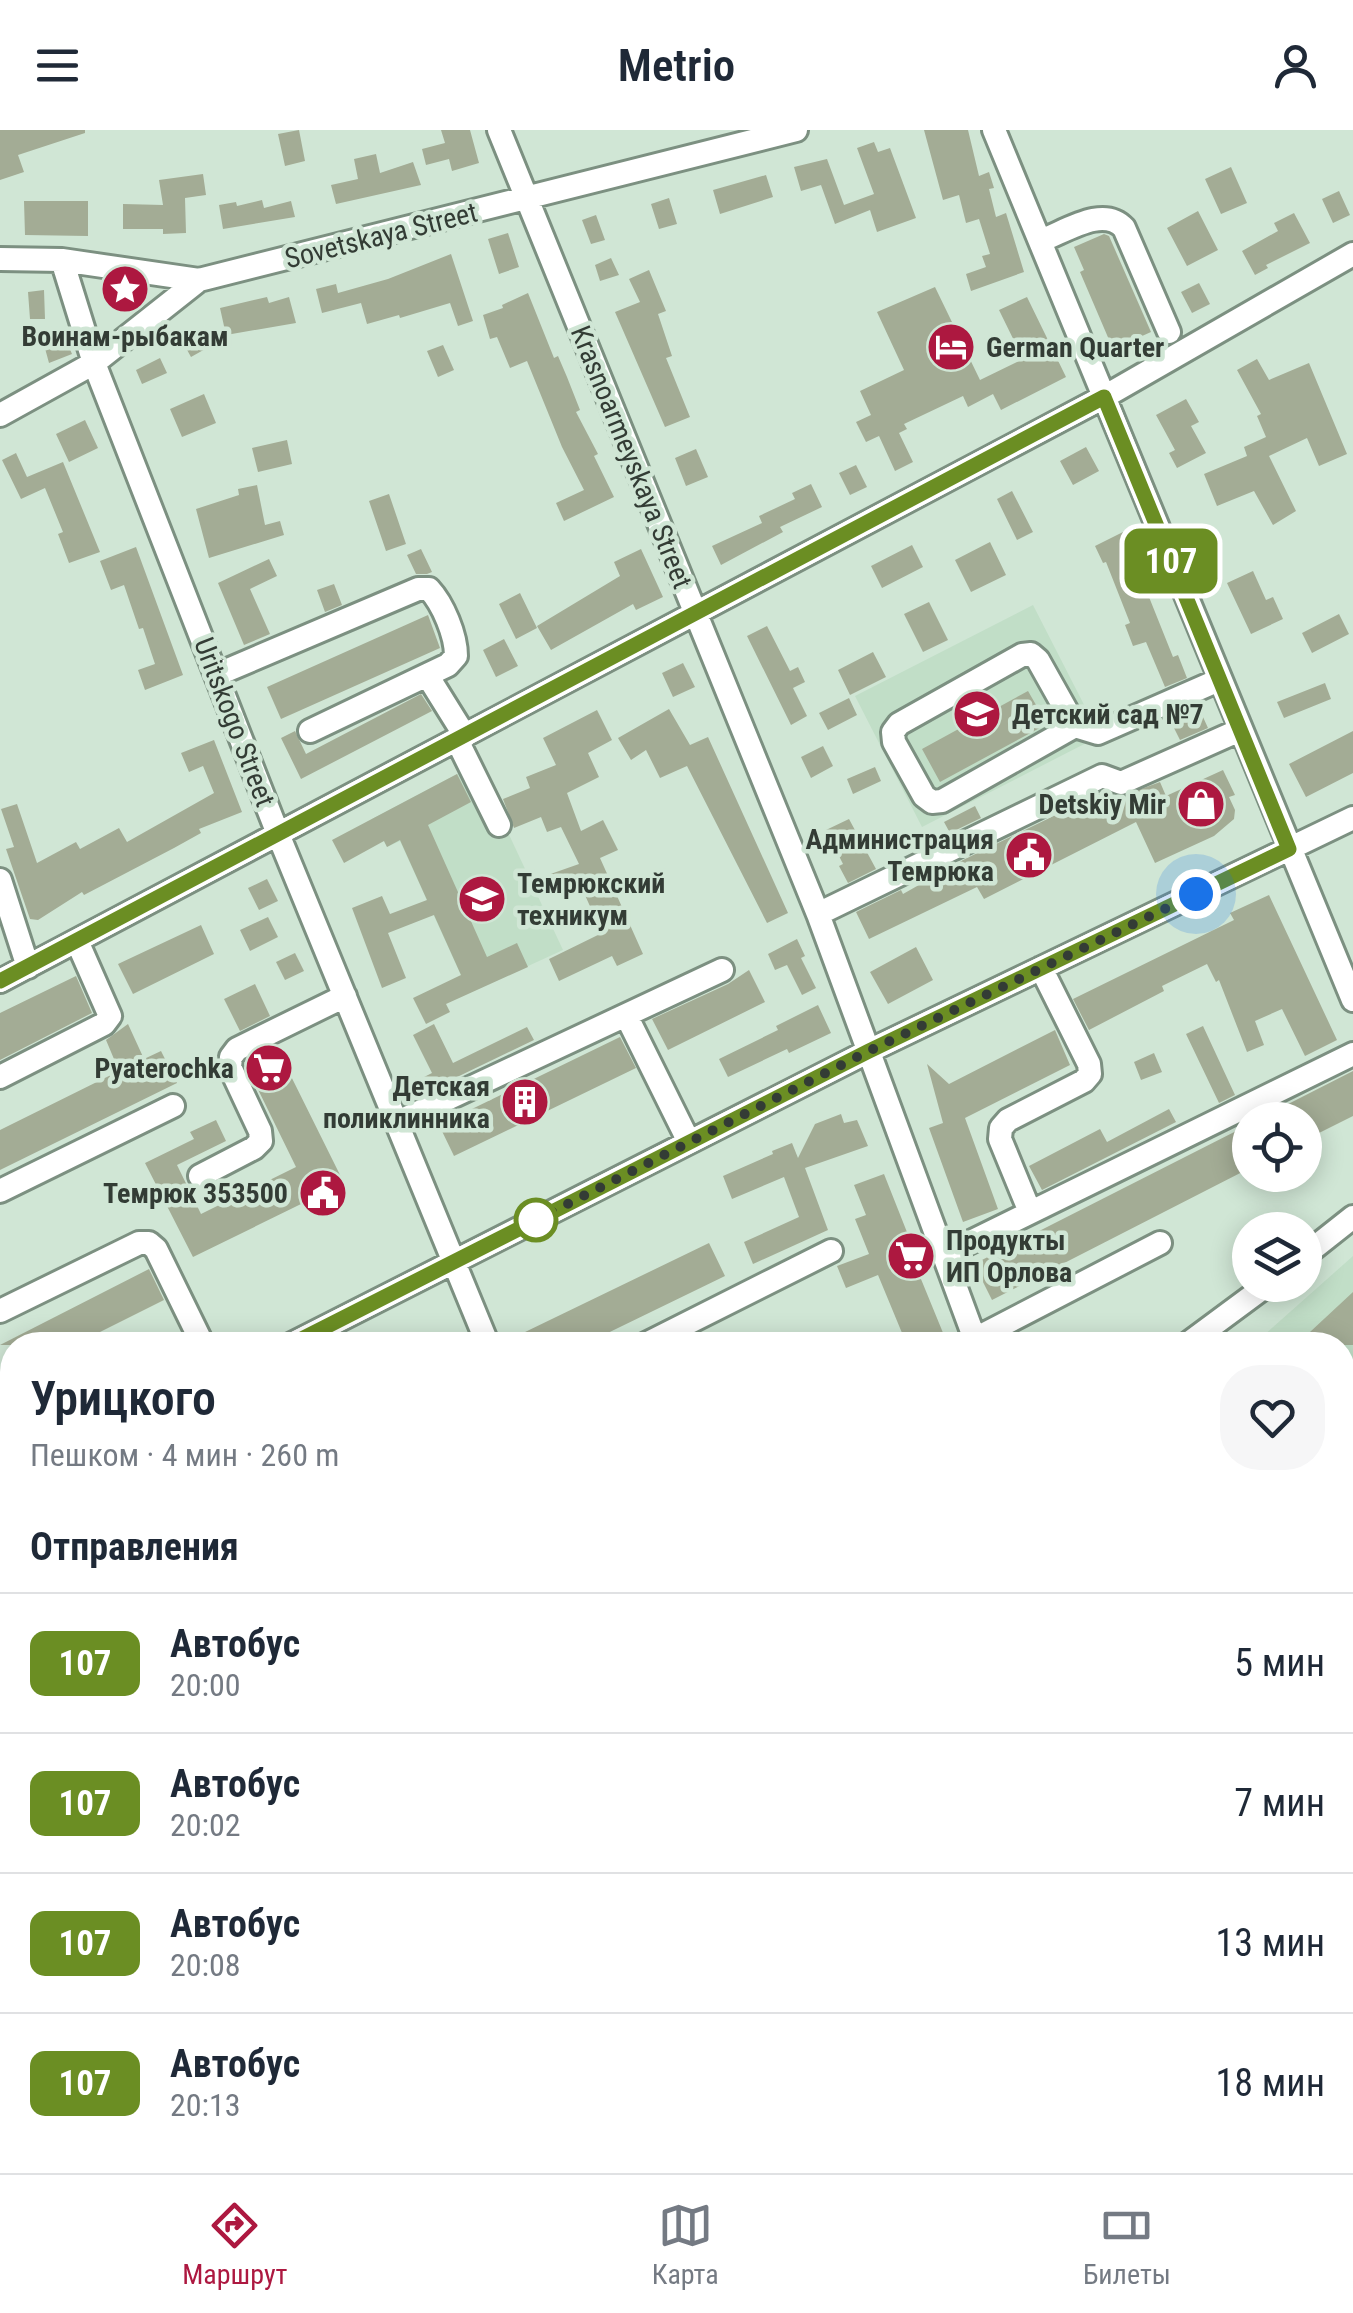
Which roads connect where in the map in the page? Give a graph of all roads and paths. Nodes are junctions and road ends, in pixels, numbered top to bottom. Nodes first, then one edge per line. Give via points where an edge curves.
1 (499, 130) edge
2 (796, 130) edge
3 (994, 130) edge
4 (526, 199) junction
5 (1040, 242) junction
6 (1353, 254) edge
7 (0, 259) edge
8 (62, 260) junction
9 (199, 280) junction
10 (1168, 332) dead end
11 (94, 363) junction
12 (1104, 397) junction
13 (0, 415) edge
14 (697, 615) junction
15 (216, 675) junction
16 (428, 675) junction
17 (1220, 680) junction
18 (1075, 726) junction
19 (1240, 730) junction
20 (310, 731) dead end
21 (461, 738) junction
22 (1353, 818) edge
23 (499, 825) dead end
24 (278, 834) junction
25 (1289, 849) junction
26 (0, 880) edge
27 (818, 914) junction
28 (76, 941) junction
29 (28, 967) junction
30 (1041, 968) junction
31 (722, 970) dead end
32 (0, 981) edge
33 (346, 996) junction
34 (1353, 1000) edge
35 (626, 1015) junction
36 (869, 1051) junction
37 (1353, 1054) edge
38 (0, 1077) edge
39 (173, 1106) dead end
40 (398, 1122) junction
41 (689, 1142) junction
42 (200, 1176) dead end
43 (0, 1191) edge
44 (1030, 1212) junction
45 (1353, 1216) edge
46 (1322, 1241) edge
47 (1160, 1243) dead end
48 (831, 1251) dead end
49 (944, 1255) junction
50 (456, 1261) junction
51 (1244, 1302) edge
52 (0, 1311) edge
53 (196, 1332) edge
54 (316, 1332) edge
55 (483, 1332) edge
56 (670, 1332) edge
57 (972, 1332) edge
58 (995, 1332) edge
59 (1204, 1332) edge

1 - 4 street, Krasnoarmeyskaya Street
2 - 4 street, Sovetskaya Street
3 - 5 street
4 - 9 street, Sovetskaya Street
4 - 14 street, Krasnoarmeyskaya Street
5 - 10 street via 1104,216 1116,219
5 - 12 street
6 - 12 street
7 - 8 street
8 - 9 street
8 - 11 street, Uritskogo Street
9 - 11 street, Sovetskaya Street
11 - 13 street, Sovetskaya Street
11 - 15 street, Uritskogo Street
12 - 14 street
12 - 17 street
14 - 21 street
14 - 27 street, Krasnoarmeyskaya Street
15 - 16 street via 429,589 456,656
15 - 24 street, Uritskogo Street
16 - 20 street
16 - 21 street
17 - 18 street via 1098,733
17 - 19 street
18 - 18 street via 1031,654 893,732 932,802
19 - 25 street
19 - 27 street via 1121,783 1102,776
21 - 23 street
21 - 24 street
22 - 25 street
24 - 28 street
24 - 33 street, Uritskogo Street
25 - 30 street
25 - 34 street
26 - 29 street
27 - 36 street, Krasnoarmeyskaya Street
28 - 29 street
28 - 38 street via 110,1016
29 - 32 street
30 - 36 street
30 - 44 street via 1090,1074 1000,1128
31 - 35 street
33 - 40 street, Uritskogo Street
33 - 42 street via 230,1057 261,1141
35 - 40 street
35 - 41 street
36 - 41 street
36 - 49 street, Krasnoarmeyskaya Street
37 - 44 street
39 - 43 street
40 - 50 street, Uritskogo Street
41 - 50 street
44 - 49 street
45 - 46 street
47 - 58 street
48 - 56 street
49 - 57 street, Krasnoarmeyskaya Street
50 - 54 street
50 - 55 street, Uritskogo Street
51 - 59 street
52 - 53 street via 148,1243

